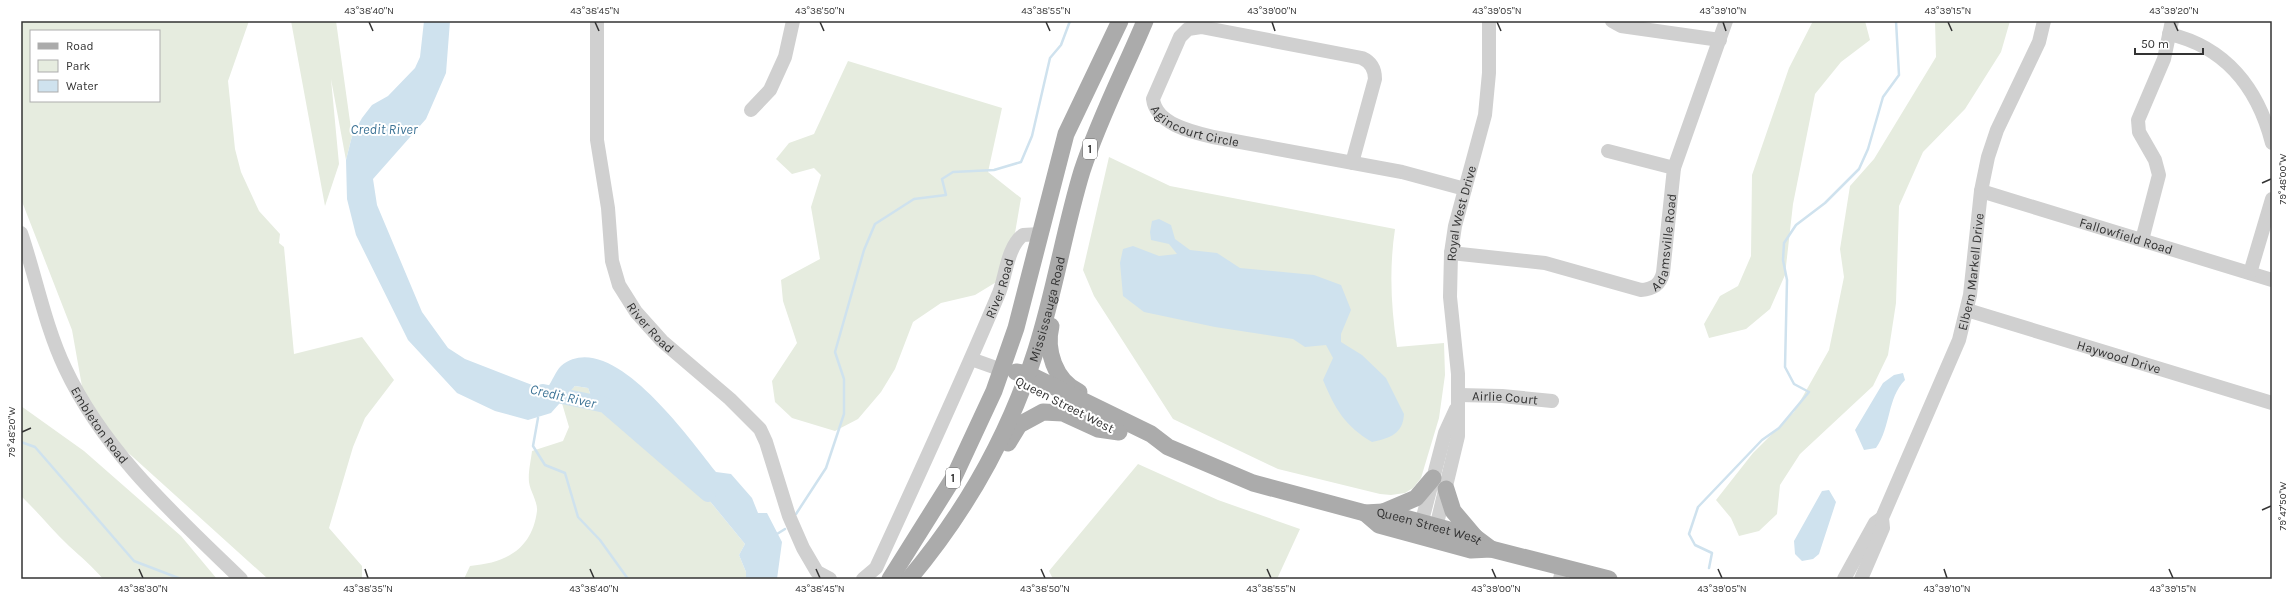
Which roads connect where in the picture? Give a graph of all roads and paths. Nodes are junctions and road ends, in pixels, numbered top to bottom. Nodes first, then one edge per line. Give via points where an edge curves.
1 (597, 21) edge
2 (793, 21) edge
3 (1120, 21) edge
4 (1145, 21) edge
5 (1489, 21) edge
6 (1612, 21) edge
7 (1726, 21) edge
8 (2044, 21) edge
9 (2170, 28) edge
10 (1720, 40) junction
11 (751, 110) dead end
12 (2272, 143) edge
13 (1608, 151) dead end
14 (1352, 163) junction
15 (1674, 168) junction
16 (1465, 189) junction
17 (1981, 191) junction
18 (2272, 199) edge
19 (21, 233) edge
20 (1040, 234) junction
21 (2142, 240) junction
22 (1451, 253) junction
23 (2250, 273) junction
24 (2272, 280) edge
25 (1053, 284) junction
26 (1967, 310) junction
27 (972, 359) junction
28 (1002, 370) junction
29 (1025, 380) junction
30 (1458, 401) junction
31 (1552, 401) dead end
32 (2272, 402) edge
33 (1104, 411) junction
34 (1119, 432) junction
35 (1168, 448) junction
36 (1433, 478) junction
37 (1446, 489) junction
38 (969, 499) junction
39 (1383, 512) junction
40 (1365, 513) junction
41 (1882, 518) junction
42 (956, 519) junction
43 (1427, 531) junction
44 (1475, 536) junction
45 (1491, 549) junction
46 (1562, 573) edge
47 (241, 579) edge
48 (830, 579) edge
49 (863, 579) edge
50 (890, 579) edge
51 (910, 579) edge
52 (1609, 579) edge
53 (1844, 579) edge
54 (1861, 579) edge

1 - 48 street, River Road via 597,140 608,208 612,260 619,286 636,312 662,341 760,429 789,516 803,548 817,572
2 - 11 street via 784,57 770,90
3 - 20 main road, Mississauga Road / 1 via 1066,134
4 - 25 main road, Mississauga Road / 1 via 1099,122 1076,194
5 - 16 street, Royal West Drive via 1488,94 1482,132
6 - 10 street via 1621,26
7 - 10 street, Adamsville Road
8 - 17 street, Elbern Markell Drive via 2039,42 1994,138
9 - 12 street via 2198,43 2237,75 2259,105
9 - 21 street via 2164,59 2138,120 2139,132 2155,160 2159,175
10 - 15 street, Adamsville Road
13 - 15 street
14 - 14 street, Agincourt Circle via 1375,79 1373,68 1367,60 1201,27 1188,29 1180,37 1153,99 1155,109 1163,117 1204,135
14 - 16 street, Agincourt Circle via 1402,172
15 - 22 street, Adamsville Road via 1663,273 1658,284 1650,288 1641,290 1545,263
16 - 22 street, Royal West Drive
17 - 21 street, Fallowfield Road
17 - 26 street, Elbern Markell Drive
18 - 23 street
19 - 47 street, Embleton Road via 65,368 100,430 127,464
20 - 27 street, River Road via 1023,235 1012,251 1000,290
20 - 28 main road, Mississauga Road / 1 via 1016,328
21 - 23 street, Fallowfield Road
22 - 30 street, Royal West Drive via 1450,297 1457,346
23 - 24 street, Fallowfield Road
25 - 29 main road, Mississauga Road / 1
25 - 33 main road via 1059,292 1049,337 1054,364 1068,385 1091,398
26 - 32 street, Haywood Drive
26 - 41 street, Elbern Markell Drive via 1953,355
27 - 28 street
27 - 49 street, River Road via 876,568
28 - 29 main road, Queen Street West
28 - 42 main road via 1010,386 1009,393 959,501
28 - 50 main road, Mississauga Road / 1 via 983,418 954,477
29 - 33 main road, Queen Street West
29 - 34 main road, Queen Street West
29 - 38 main road, Mississauga Road / 1 via 1002,437
30 - 31 street, Airlie Court
30 - 36 street, Royal West Drive via 1445,433
30 - 37 street, Royal West Drive via 1458,436
33 - 35 main road, Queen Street West via 1151,434
34 - 35 main road, Queen Street West via 1146,445
34 - 38 main road via 1098,428 1063,413 1035,415 1014,431 983,490
35 - 40 main road, Queen Street West via 1260,485
36 - 39 main road via 1416,498
36 - 43 street, Royal West Drive
37 - 43 street, Royal West Drive
37 - 44 main road via 1453,511
38 - 42 main road, Mississauga Road / 1
39 - 40 main road, Queen Street West
39 - 43 main road, Queen Street West
40 - 43 main road, Queen Street West via 1379,525
41 - 53 street, Elbern Markell Drive via 1875,523
41 - 54 street, Elbern Markell Drive via 1883,528
42 - 51 main road, Mississauga Road / 1
43 - 44 main road, Queen Street West
43 - 45 main road, Queen Street West via 1471,550
44 - 45 main road, Queen Street West
45 - 46 main road, Queen Street West
46 - 52 main road, Queen Street West

